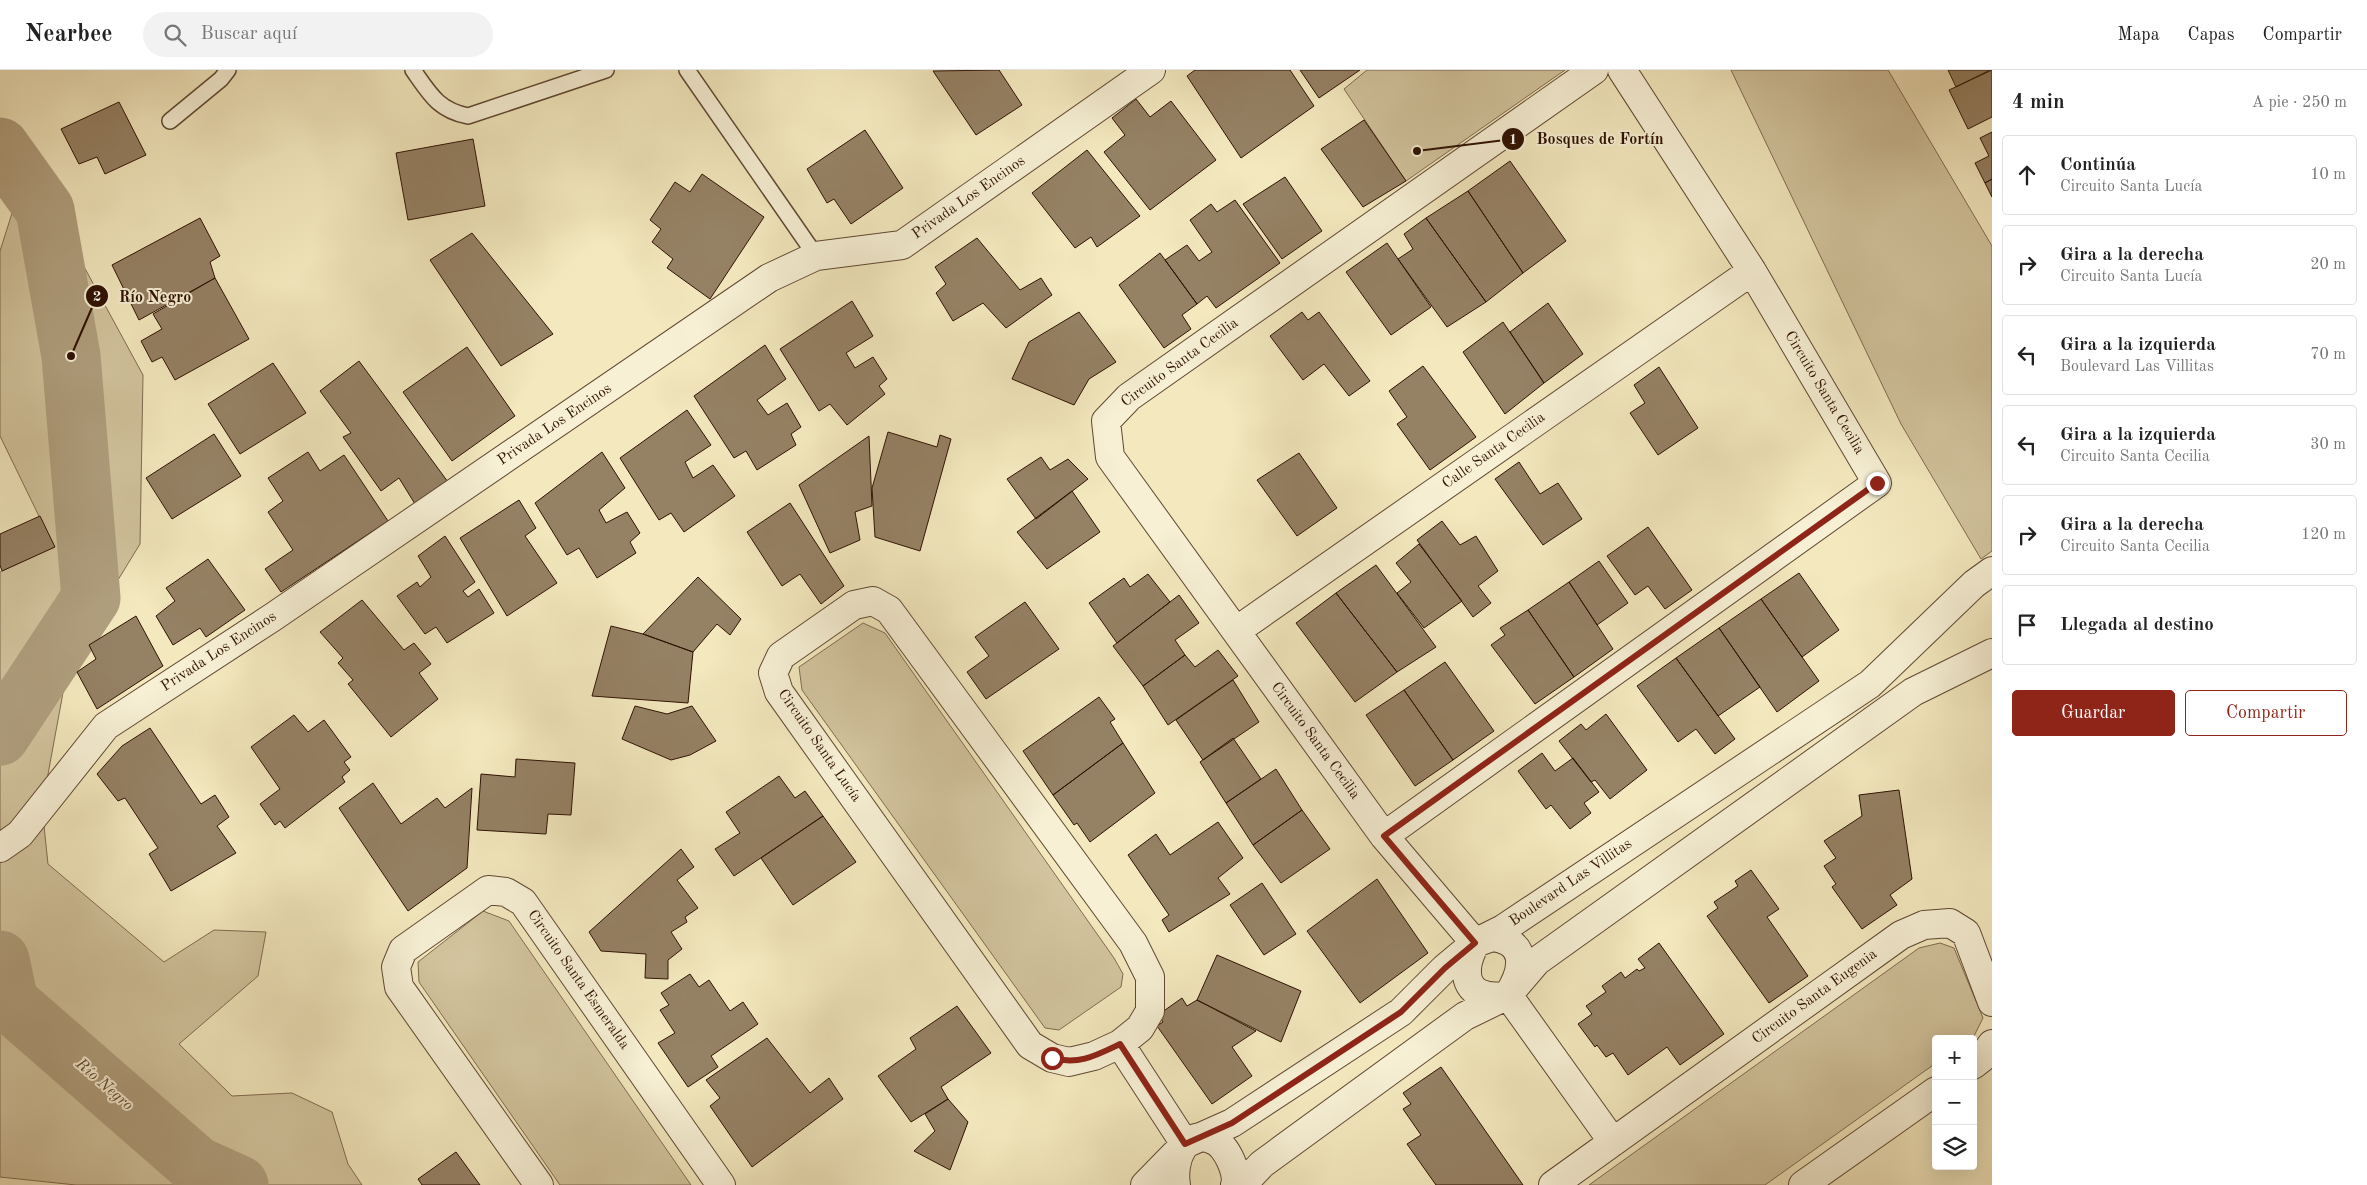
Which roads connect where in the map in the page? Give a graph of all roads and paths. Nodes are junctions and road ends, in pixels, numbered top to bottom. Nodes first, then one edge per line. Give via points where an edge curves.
1 (228, 70) edge
2 (413, 70) edge
3 (606, 70) edge
4 (687, 70) edge
5 (1151, 70) edge
6 (1594, 70) edge
7 (1622, 70) edge
8 (170, 121) dead end
9 (816, 256) junction
10 (1752, 271) junction
11 (1992, 571) edge
12 (1236, 631) junction
13 (1992, 653) edge
14 (1384, 836) junction
15 (0, 848) edge
16 (1475, 943) junction
17 (1508, 995) junction
18 (1992, 1002) edge
19 (1120, 1044) junction
20 (1992, 1044) edge
21 (1977, 1061) edge
22 (1932, 1094) edge
23 (1613, 1142) junction
24 (1185, 1144) junction
25 (538, 1185) edge
26 (721, 1185) edge
27 (1145, 1185) edge
28 (1176, 1185) edge
29 (1236, 1185) edge
30 (1242, 1185) edge
31 (1553, 1185) edge
32 (1803, 1185) edge

1 - 8 lane
2 - 3 lane via 437,103 451,113 468,116
4 - 9 lane
5 - 9 street, Privada Los Encinos via 902,245
6 - 12 street, Circuito Santa Cecilia via 1129,398 1106,421 1110,456
7 - 10 street, Circuito Santa Cecilia
9 - 15 street, Privada Los Encinos via 769,278 281,612 106,726 20,834
10 - 12 street, Calle Santa Cecilia
10 - 14 street, Circuito Santa Cecilia via 1877,483
11 - 16 street, Boulevard Las Villitas via 1974,584 1870,684 1503,929
12 - 14 street, Circuito Santa Cecilia
13 - 17 street via 1913,692 1537,961
14 - 16 street, Circuito Santa Cecilia
16 - 17 street via 1466,970 1471,985 1491,998
16 - 17 street via 1492,937 1514,944 1521,970
16 - 24 street, Boulevard Las Villitas via 1401,1012 1232,1123
17 - 23 street
17 - 30 street via 1465,1016 1262,1164
18 - 23 street, Circuito Santa Eugenia via 1966,933 1950,923 1924,926 1901,935
19 - 19 street, Circuito Santa Lucía via 1140,1028 1150,1010 1150,977 1133,943 889,610 873,601 854,605 781,656 773,673 779,692 1030,1045 1052,1058 1069,1062 1094,1056
19 - 24 street
20 - 21 street
22 - 32 street
23 - 31 street, Circuito Santa Eugenia
24 - 27 street, Boulevard Las Villitas
24 - 28 street via 1177,1155
24 - 29 street via 1206,1138 1217,1141 1237,1172
25 - 26 street, Circuito Santa Esmeralda via 399,987 396,967 403,950 488,890 506,892 524,902

